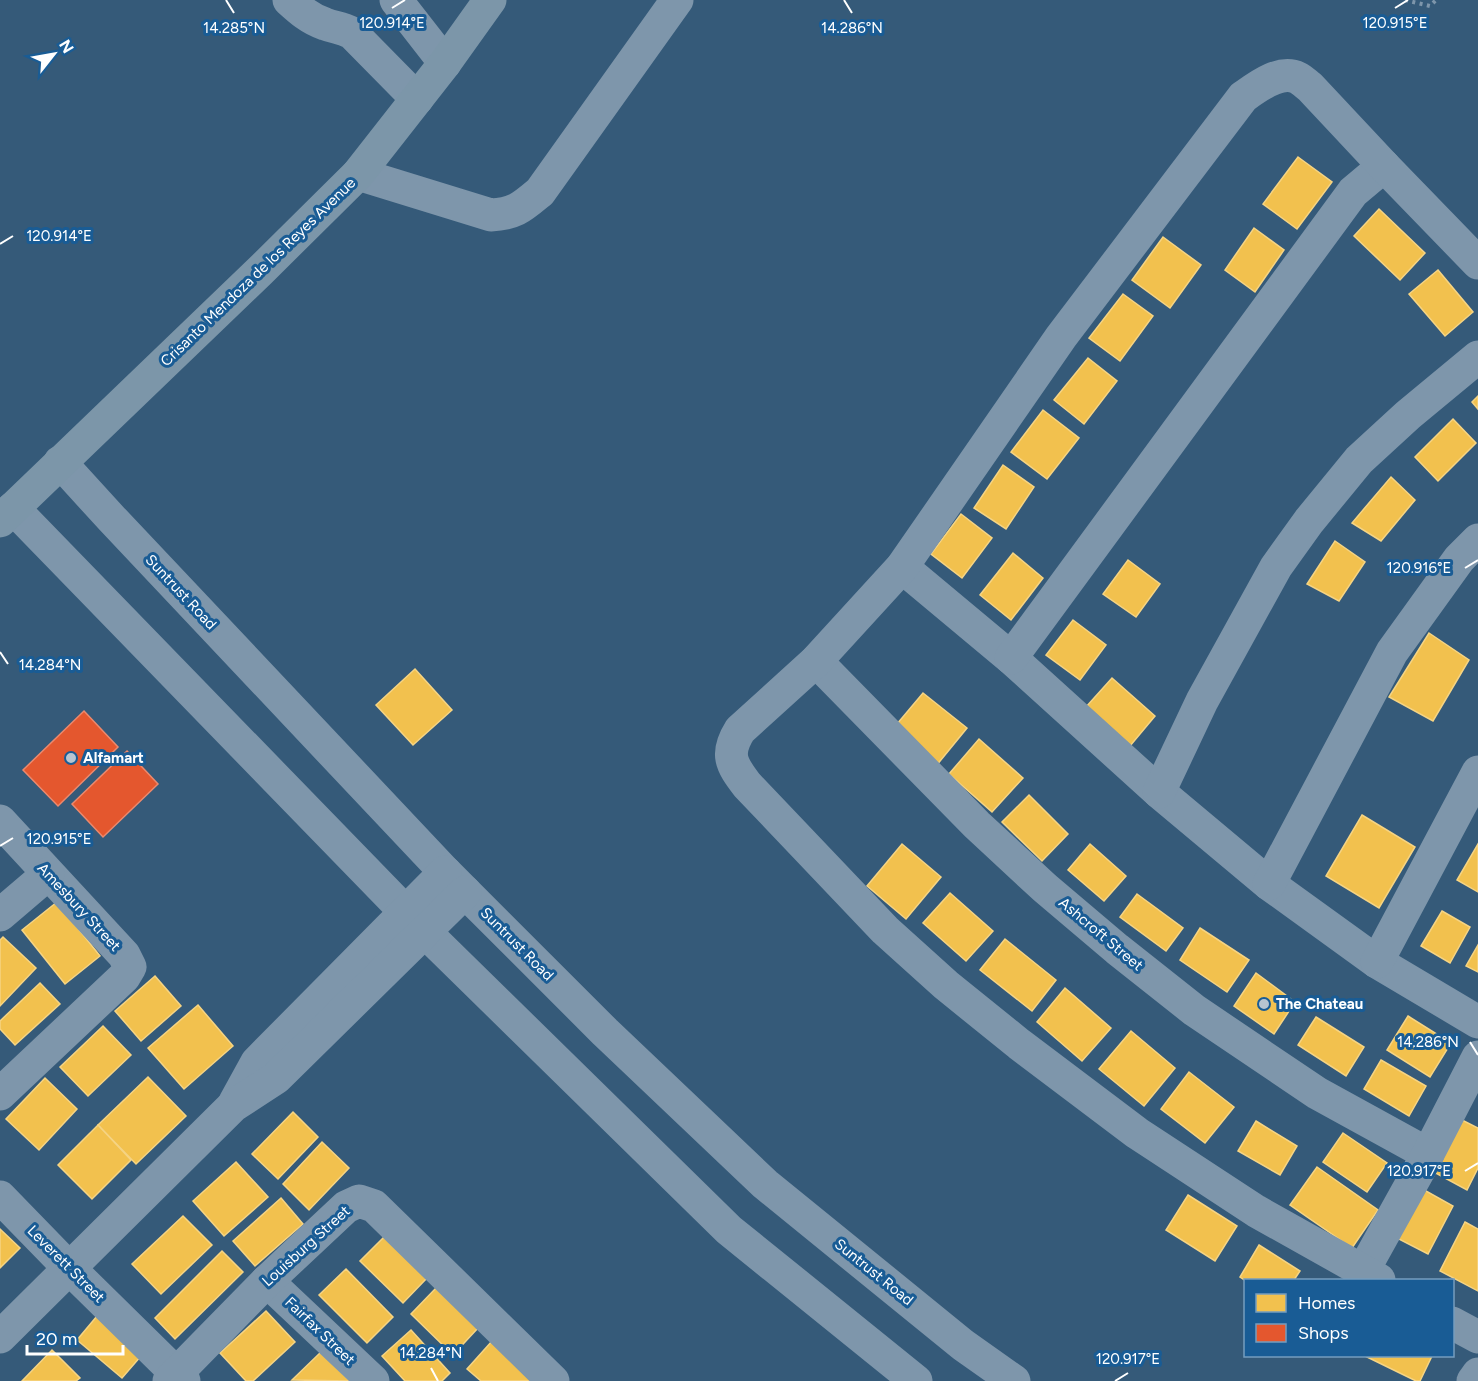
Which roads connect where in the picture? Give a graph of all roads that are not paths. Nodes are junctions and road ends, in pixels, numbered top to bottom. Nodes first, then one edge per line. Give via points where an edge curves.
1 (289, 0) edge
2 (396, 0) edge
3 (490, 0) edge
4 (677, 0) edge
5 (445, 63) junction
6 (417, 99) junction
7 (1384, 166) junction
8 (358, 174) junction
9 (1478, 263) edge
10 (1478, 357) edge
11 (60, 462) junction
12 (7, 514) edge
13 (1478, 540) edge
14 (902, 567) junction
15 (1011, 658) junction
16 (816, 661) junction
17 (1478, 772) edge
18 (1160, 792) junction
19 (0, 821) edge
20 (48, 874) junction
21 (455, 882) junction
22 (1269, 884) junction
23 (0, 915) edge
24 (416, 922) junction
25 (1377, 962) junction
26 (1478, 1022) edge
27 (1478, 1057) edge
28 (0, 1094) edge
29 (1428, 1154) junction
30 (0, 1197) edge
31 (69, 1268) junction
32 (1371, 1276) edge
33 (267, 1281) junction
34 (1454, 1324) edge
35 (1478, 1336) edge
36 (0, 1337) edge
37 (1478, 1374) edge
38 (177, 1378) edge
39 (373, 1381) edge
40 (553, 1381) edge
41 (916, 1381) edge
42 (1014, 1381) edge
43 (1473, 1381) edge

1 - 6 street via 305,15 352,33
2 - 5 street
3 - 5 main road, Crisanto Mendoza de los Reyes Avenue
4 - 8 street via 540,192 516,211 491,215
5 - 6 main road, Crisanto Mendoza de los Reyes Avenue
6 - 8 main road, Crisanto Mendoza de los Reyes Avenue
7 - 9 street
7 - 14 street via 1296,76 1280,76 1243,97 1061,337
7 - 15 street via 1353,192
8 - 11 main road, Crisanto Mendoza de los Reyes Avenue
10 - 18 street via 1359,460 1309,521 1270,577 1202,701
11 - 12 main road, Crisanto Mendoza de los Reyes Avenue
11 - 21 street, Suntrust Road
12 - 24 street
13 - 22 street via 1459,559 1392,652
14 - 15 street
14 - 16 street
15 - 18 street
16 - 29 street, Ashcroft Street via 977,825 1117,950 1194,1011 1317,1093
16 - 32 street via 740,730 733,741 730,756 747,784 885,930 1019,1044 1157,1146 1256,1210
17 - 25 street
18 - 22 street
19 - 20 street, Amesbury Street
20 - 23 street
20 - 28 street, Amesbury Street via 124,955 130,967
21 - 24 street
21 - 42 street, Suntrust Road via 604,1032 765,1184 963,1345
22 - 25 street
24 - 31 street via 257,1062 233,1106
24 - 41 street via 729,1230
25 - 26 street
27 - 29 street
29 - 32 street
30 - 31 street, Leverett Street
31 - 36 street
31 - 38 street, Leverett Street
33 - 38 street, Louisburg Street
33 - 39 street, Fairfax Street
33 - 40 street, Louisburg Street via 346,1207 359,1201 374,1206
34 - 35 street
37 - 43 street

